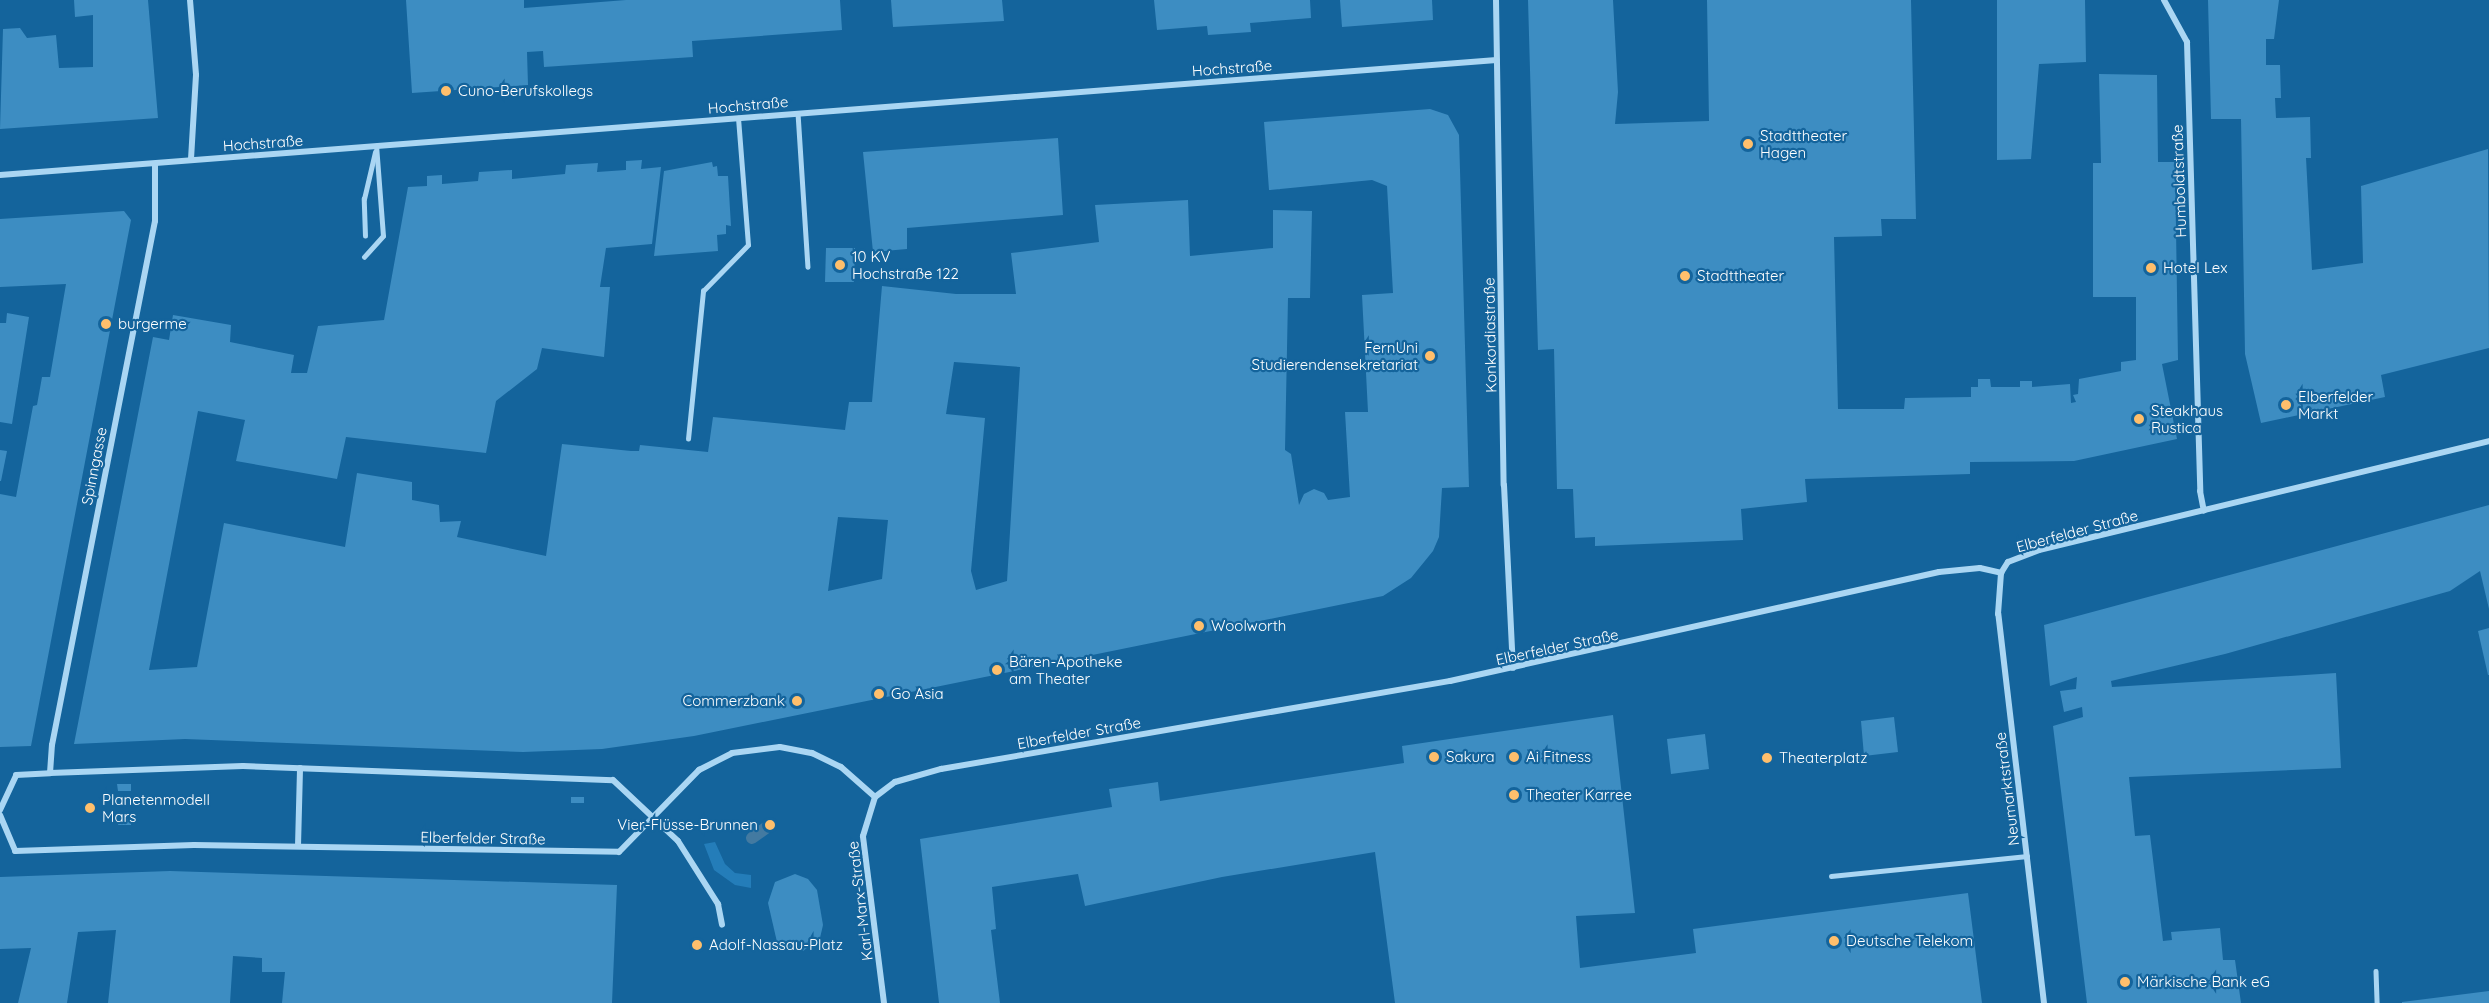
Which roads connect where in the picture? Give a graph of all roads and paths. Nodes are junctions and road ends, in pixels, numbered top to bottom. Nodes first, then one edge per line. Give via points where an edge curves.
1 (190, 0) edge
2 (1496, 0) edge
3 (2164, 0) edge
4 (1497, 60) junction
5 (798, 113) junction
6 (738, 118) junction
7 (376, 146) junction
8 (191, 160) junction
9 (155, 164) junction
10 (0, 175) edge
11 (365, 236) dead end
12 (364, 258) dead end
13 (808, 267) dead end
14 (688, 439) dead end
15 (2489, 441) edge
16 (2204, 511) junction
17 (2001, 573) junction
18 (1513, 668) junction
19 (300, 768) junction
20 (50, 773) junction
21 (875, 797) junction
22 (0, 810) edge
23 (652, 815) junction
24 (0, 816) edge
25 (298, 846) junction
26 (2027, 855) junction
27 (1831, 876) dead end
28 (722, 925) dead end
29 (2376, 971) dead end
30 (884, 1003) edge
31 (2044, 1003) edge
32 (2377, 1003) edge

1 - 8 street via 196,75
2 - 4 street, Konkordiastraße
3 - 16 street, Humboldtstraße via 2187,42 2200,491
4 - 5 street, Hochstraße
4 - 18 street, Konkordiastraße via 1504,485
5 - 6 street, Hochstraße
5 - 13 lane
6 - 7 street, Hochstraße
6 - 14 lane via 748,245 703,291
7 - 8 street, Hochstraße
7 - 11 lane via 364,200
7 - 12 lane via 383,236
8 - 9 street, Hochstraße
9 - 10 street, Hochstraße
9 - 20 street, Spinngasse via 155,221 52,745
15 - 16 street, Elberfelder Straße
16 - 17 street, Elberfelder Straße via 2019,556
17 - 18 street, Elberfelder Straße via 1980,568 1939,572
17 - 26 street, Neumarktstraße via 1998,614
18 - 21 street, Elberfelder Straße via 941,769 895,782
19 - 20 street via 243,766
19 - 23 street via 613,780
19 - 25 street
20 - 22 street via 16,775
21 - 23 street, Elberfelder Straße via 841,767 812,753 780,747 732,753 699,770
21 - 30 street, Karl-Marx-Straße via 863,836
23 - 25 street, Elberfelder Straße via 619,852
23 - 28 street via 678,841 718,904
24 - 25 street, Elberfelder Straße via 15,851 146,845
26 - 27 lane
26 - 31 street, Neumarktstraße
29 - 32 lane

